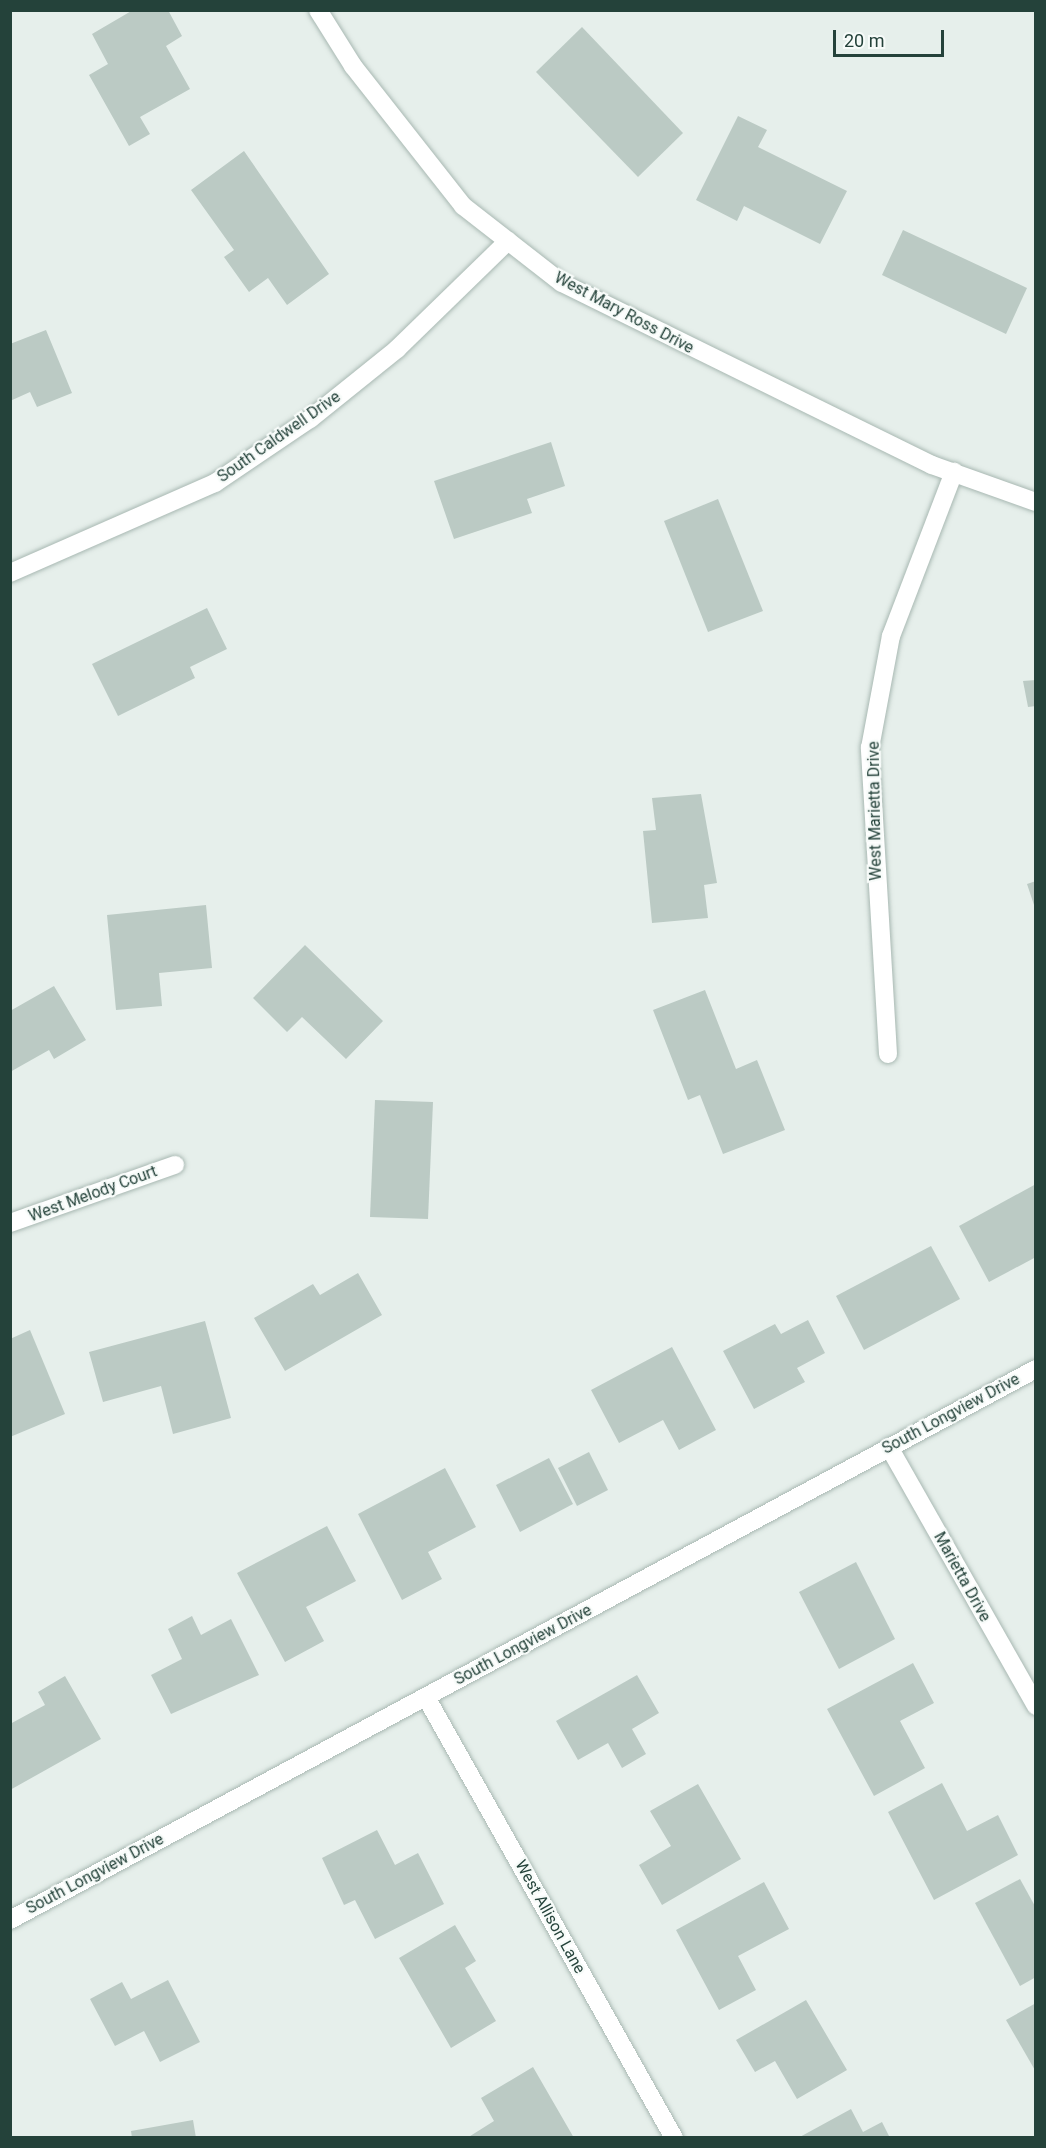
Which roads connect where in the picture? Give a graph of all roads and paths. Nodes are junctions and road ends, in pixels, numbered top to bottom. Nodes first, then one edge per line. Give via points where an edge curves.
1 (318, 10) edge
2 (508, 241) junction
3 (954, 472) junction
4 (1035, 502) edge
5 (10, 573) edge
6 (888, 1054) dead end
7 (175, 1165) dead end
8 (10, 1223) edge
9 (1035, 1369) edge
10 (890, 1447) junction
11 (426, 1697) junction
12 (1035, 1707) edge
13 (10, 1920) edge
14 (674, 2138) edge

1 - 2 street, West Mary Ross Drive via 353,66 463,206
2 - 3 street, West Mary Ross Drive via 562,283 729,368
2 - 5 street, South Caldwell Drive via 397,348 310,419 215,483
3 - 4 street, West Mary Ross Drive
3 - 6 street, West Marietta Drive via 891,636 870,748
7 - 8 street, West Melody Court
9 - 10 street, South Longview Drive
10 - 11 street, South Longview Drive
10 - 12 street, Marietta Drive
11 - 13 street, South Longview Drive
11 - 14 street, West Allison Lane

